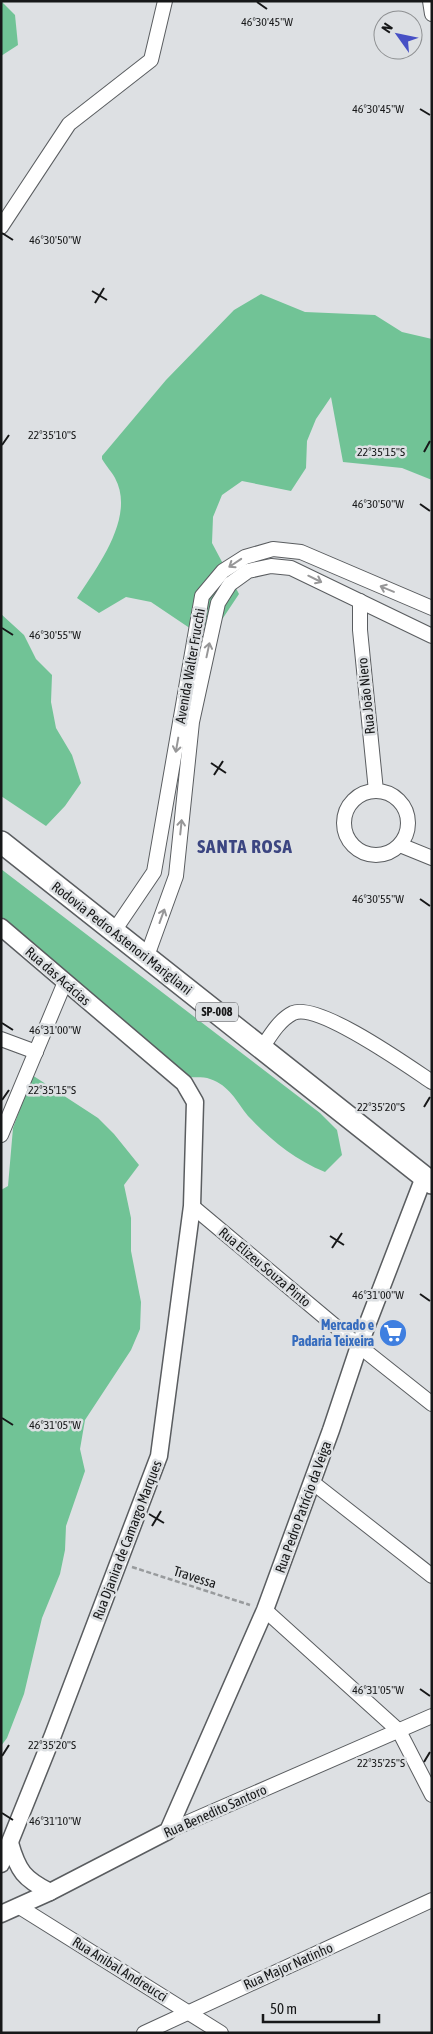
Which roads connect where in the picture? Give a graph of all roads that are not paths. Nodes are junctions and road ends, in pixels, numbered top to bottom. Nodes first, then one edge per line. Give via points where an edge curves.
1 (165, 1) edge
2 (430, 1) edge
3 (432, 14) edge
4 (1, 227) edge
5 (360, 602) junction
6 (432, 608) edge
7 (432, 636) edge
8 (376, 791) junction
9 (1, 842) edge
10 (400, 845) junction
11 (432, 858) edge
12 (154, 872) junction
13 (176, 876) junction
14 (1, 927) edge
15 (114, 931) junction
16 (147, 956) junction
17 (65, 982) junction
18 (1, 1039) edge
19 (262, 1048) junction
20 (36, 1052) junction
21 (432, 1082) edge
22 (184, 1083) joint
23 (1, 1135) edge
24 (428, 1180) edge
25 (192, 1206) junction
26 (359, 1346) junction
27 (432, 1404) edge
28 (312, 1482) junction
29 (432, 1576) edge
30 (265, 1610) junction
31 (432, 1716) edge
32 (399, 1731) junction
33 (432, 1794) edge
34 (168, 1831) junction
35 (10, 1843) junction
36 (1, 1864) edge
37 (50, 1892) junction
38 (432, 1900) edge
39 (18, 1906) junction
40 (1, 1914) edge
41 (188, 2011) junction
42 (144, 2033) edge
43 (221, 2033) edge

1 - 4 street via 151,60 69,124
2 - 3 street
5 - 7 street, Avenida Walter Frucchi
5 - 8 street, Rua João Niero
13 -> 5 street, Avenida Walter Frucchi via 192,722 218,603 230,584 248,571 271,566 291,568
6 -> 12 street, Avenida Walter Frucchi via 300,552 273,549 245,557 223,572 202,596
8 - 10 street via 392,795 404,808 406,836
8 - 10 street via 365,793 349,806 344,826 346,837 352,846 371,855 382,855
9 - 15 main road, Rodovia Pedro Astenori Marigliani / SP-008
10 - 11 street
12 - 13 street
12 - 15 street
16 -> 13 street, Avenida Walter Frucchi
14 - 17 street, Rua das Acácias
15 - 16 main road, Rodovia Pedro Astenori Marigliani / SP-008
16 - 19 main road, Rodovia Pedro Astenori Marigliani / SP-008
17 - 20 street
17 - 22 street, Rua das Acácias
18 - 20 street
19 - 21 street via 282,1021 294,1013 307,1012 361,1035
19 - 24 main road, Rodovia Pedro Astenori Marigliani / SP-008
20 - 23 street
22 - 25 street, Rua Djanira de Camargo Marques via 195,1102
24 - 26 street, Rua Pedro Patrício da Veiga
25 - 26 street, Rua Elizeu Souza Pinto
25 - 35 street, Rua Djanira de Camargo Marques via 159,1456
26 - 27 street, Rua Elizeu Souza Pinto
26 - 28 street, Rua Pedro Patrício da Veiga
28 - 29 street
28 - 30 street, Rua Pedro Patrício da Veiga
30 - 32 street
30 - 34 street, Rua Pedro Patrício da Veiga
31 - 32 street, Rua Benedito Santoro
32 - 33 street
32 - 34 street, Rua Benedito Santoro
34 - 37 street, Rua Benedito Santoro
35 - 36 street, Rua Djanira de Camargo Marques
35 - 37 street via 17,1866 24,1876
37 - 39 street, Rua Benedito Santoro
38 - 41 street, Rua Major Natinho
39 - 40 street, Rua Benedito Santoro
39 - 41 street, Rua Anibal Andreucci
41 - 42 street, Rua Major Natinho
41 - 43 street, Rua Anibal Andreucci

